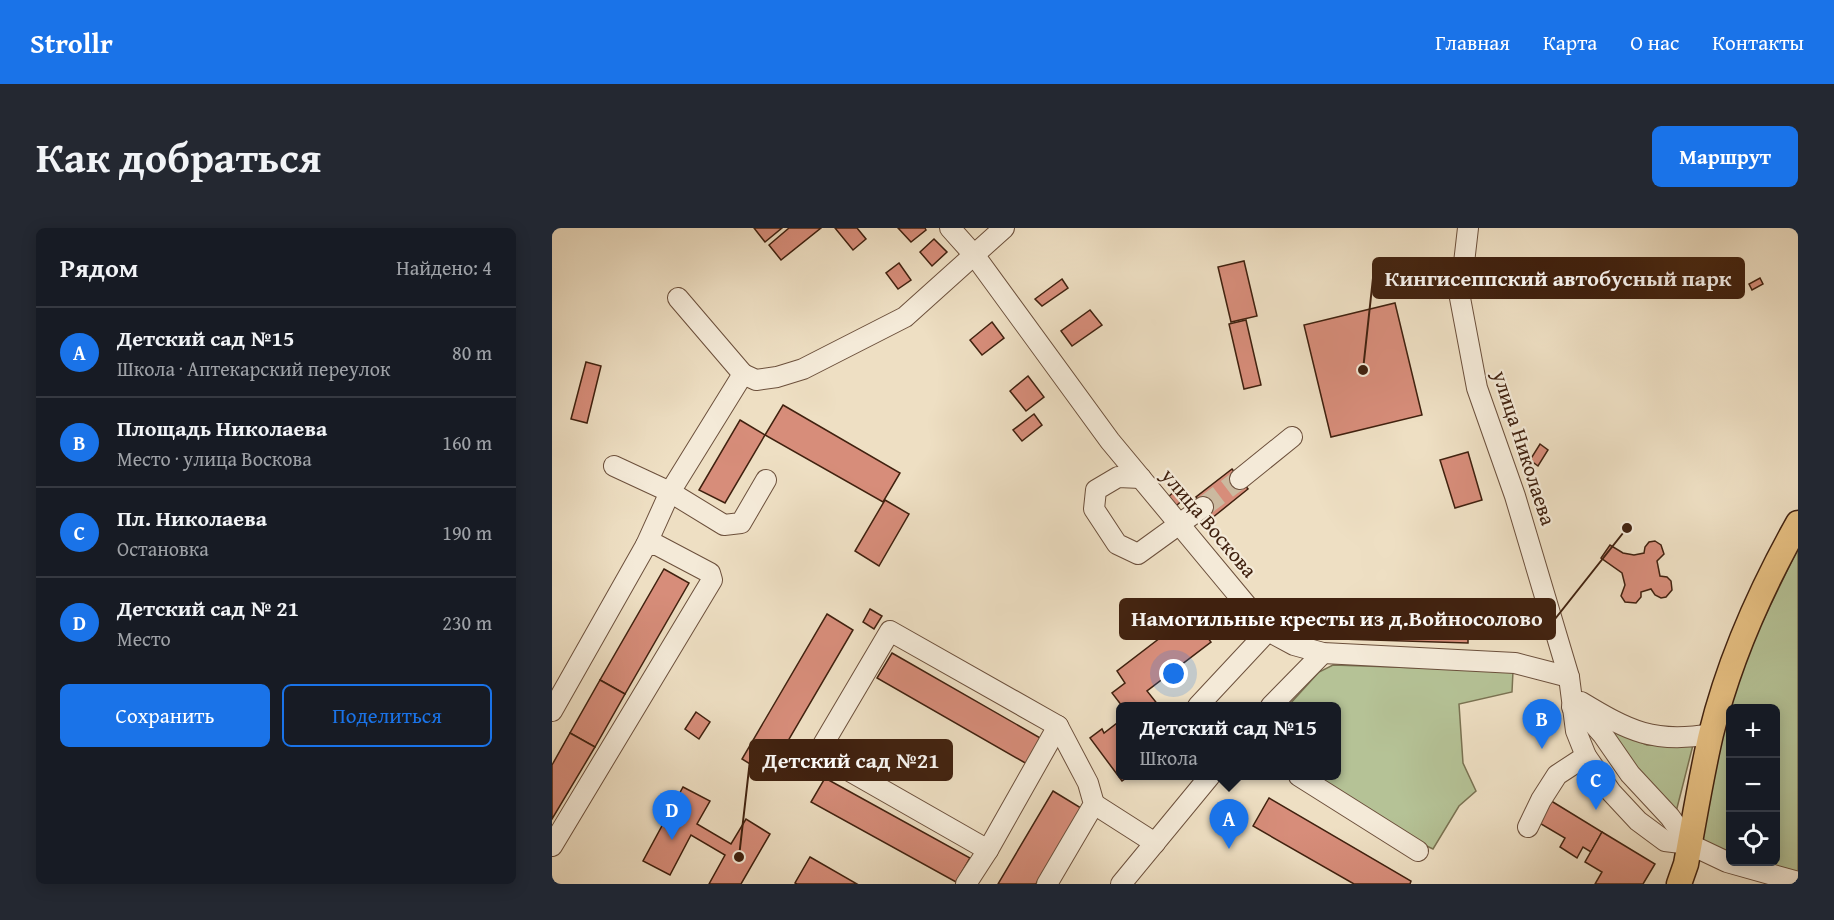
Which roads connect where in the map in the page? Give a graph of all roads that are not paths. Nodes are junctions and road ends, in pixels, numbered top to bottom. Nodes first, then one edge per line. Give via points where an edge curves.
1 (950, 228) edge
2 (1004, 228) edge
3 (1469, 229) edge
4 (975, 256) junction
5 (678, 298) dead end
6 (743, 374) junction
7 (1292, 437) dead end
8 (614, 466) dead end
9 (1141, 478) junction
10 (1240, 479) tunnel mouth
11 (766, 480) dead end
12 (670, 492) junction
13 (1203, 507) tunnel mouth
14 (1798, 523) edge
15 (1179, 525) junction
16 (646, 545) junction
17 (1268, 631) junction
18 (1323, 653) junction
19 (1571, 694) junction
20 (1202, 702) edge
21 (1275, 702) edge
22 (552, 711) edge
23 (1058, 726) junction
24 (1711, 734) junction
25 (1586, 756) junction
26 (1207, 780) edge
27 (1305, 780) edge
28 (1094, 804) junction
29 (1528, 827) dead end
30 (1155, 843) junction
31 (1689, 844) junction
32 (552, 846) edge
33 (988, 850) junction
34 (1418, 851) dead end
35 (1680, 882) edge
36 (1798, 882) edge
37 (966, 884) edge
38 (1047, 884) edge
39 (1121, 884) edge

1 - 4 street, улица Воскова
2 - 4 street
3 - 19 street, улица Николаева via 1460,298 1477,388 1515,496
4 - 6 street via 905,317 803,369 756,380
4 - 9 street, улица Воскова
5 - 6 street
6 - 12 street
7 - 10 street
8 - 12 street
9 - 15 street, улица Воскова
9 - 15 street via 1118,477 1096,490 1094,509 1117,544 1138,554
11 - 12 street via 741,523 724,525
12 - 16 street
13 - 15 street
14 - 24 main road via 1754,610
15 - 17 street, улица Воскова
16 - 22 street
16 - 32 street via 657,545 710,573 712,580
17 - 18 street, улица Воскова via 1294,645
17 - 20 street
18 - 19 street, улица Воскова via 1515,663
18 - 21 street
19 - 24 street via 1634,731 1671,738
19 - 25 street, улица Николаева via 1579,741
19 - 31 street via 1630,774
23 - 28 street via 1088,783
23 - 33 street
23 - 33 street via 890,631 818,753
24 - 31 main road
25 - 29 street via 1557,775
25 - 31 street, улица Николаева via 1611,792 1648,829 1665,842
26 - 30 street
27 - 34 street
28 - 30 street
28 - 38 street
30 - 39 street
31 - 35 main road
31 - 36 street, улица Николаева via 1727,862
33 - 37 street

